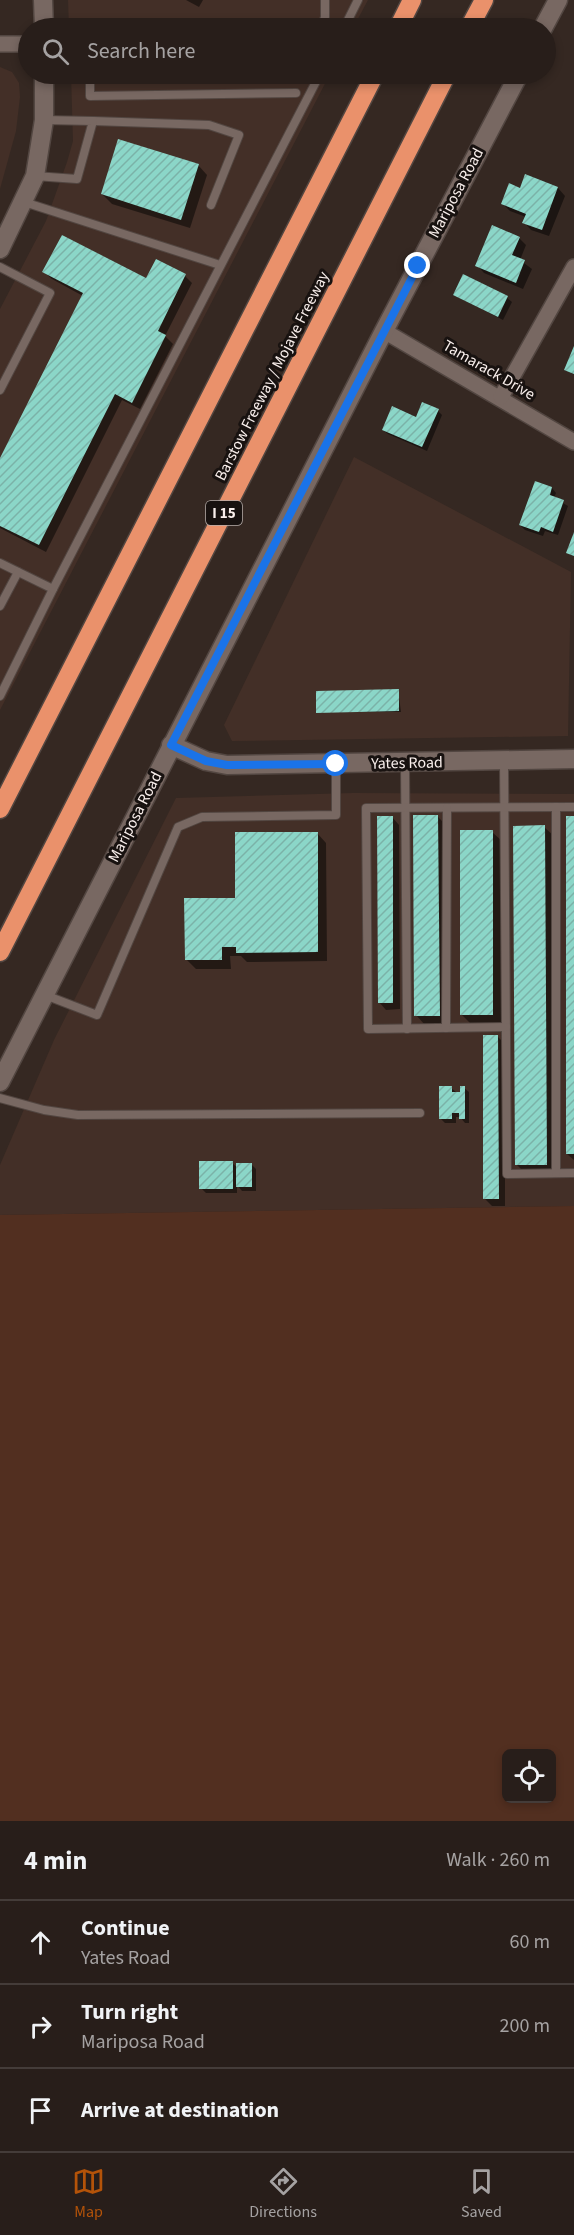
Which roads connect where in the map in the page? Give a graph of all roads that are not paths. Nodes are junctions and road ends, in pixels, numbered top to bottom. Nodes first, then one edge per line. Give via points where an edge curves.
1 (43, 0) edge
2 (325, 0) edge
3 (358, 0) edge
4 (412, 0) edge
5 (484, 0) edge
6 (558, 0) edge
7 (44, 18) edge
8 (324, 18) edge
9 (349, 18) edge
10 (403, 18) edge
11 (474, 18) edge
12 (548, 18) edge
13 (18, 44) edge
14 (0, 45) edge
15 (44, 84) edge
16 (90, 84) edge
17 (315, 84) edge
18 (370, 84) edge
19 (442, 84) edge
20 (514, 84) edge
21 (297, 93) dead end
22 (44, 120) junction
23 (93, 121) junction
24 (35, 176) junction
25 (24, 202) junction
26 (211, 205) dead end
27 (0, 249) edge
28 (220, 265) junction
29 (0, 267) edge
30 (574, 267) edge
31 (384, 331) junction
32 (0, 390) edge
33 (501, 397) junction
34 (574, 442) edge
35 (0, 563) edge
36 (18, 572) junction
37 (53, 589) junction
38 (0, 606) edge
39 (0, 696) edge
40 (171, 745) junction
41 (574, 759) edge
42 (504, 761) junction
43 (405, 763) junction
44 (336, 764) junction
45 (505, 807) junction
46 (556, 807) junction
47 (574, 807) edge
48 (406, 808) junction
49 (447, 808) junction
50 (0, 809) edge
51 (0, 952) edge
52 (45, 994) junction
53 (506, 1027) junction
54 (446, 1028) junction
55 (407, 1029) junction
56 (0, 1082) edge
57 (0, 1098) edge
58 (420, 1113) dead end
59 (556, 1173) junction
60 (574, 1173) edge

1 - 7 main road
2 - 8 lane
3 - 9 lane
4 - 10 highway
5 - 11 highway
6 - 12 main road
13 - 14 street
15 - 22 main road
16 - 21 lane via 90,96
17 - 28 lane
18 - 50 highway
19 - 51 highway, Barstow Freeway / Mojave Freeway / I 15
20 - 31 main road, Mariposa Road
22 - 23 lane
22 - 24 main road
23 - 24 lane via 77,179
23 - 26 lane via 209,125 239,135
24 - 25 main road
25 - 27 main road
25 - 28 lane
28 - 37 lane
29 - 32 lane via 50,293
30 - 33 street
31 - 33 street, Tamarack Drive
31 - 40 main road, Mariposa Road
33 - 34 street, Tamarack Drive
35 - 36 lane
36 - 37 lane
36 - 38 lane
37 - 39 lane
40 - 44 main road, Yates Road via 206,761 227,765
40 - 52 main road, Mariposa Road
41 - 42 main road, Yates Road
42 - 43 main road, Yates Road
42 - 45 lane
43 - 44 main road, Yates Road
43 - 48 lane
44 - 52 lane via 336,815 202,818 178,827 97,1015
45 - 46 lane
45 - 49 lane
45 - 53 lane
46 - 47 lane
46 - 59 lane
48 - 49 lane
48 - 55 lane
48 - 55 lane via 366,808 366,819 368,1029
49 - 54 lane
52 - 56 main road, Mariposa Road
53 - 54 lane
53 - 59 lane via 507,1174
54 - 55 lane
57 - 58 lane via 78,1115
59 - 60 lane

